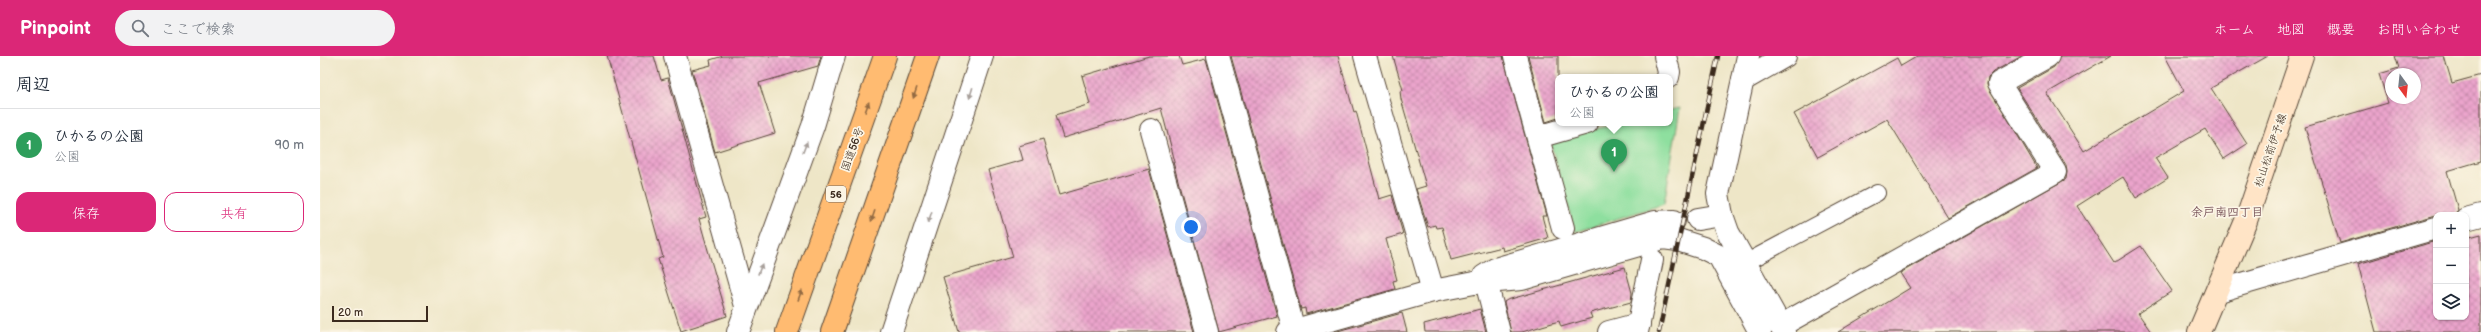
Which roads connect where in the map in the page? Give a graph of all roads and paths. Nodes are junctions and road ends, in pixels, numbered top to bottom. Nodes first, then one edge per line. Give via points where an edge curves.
1 (675, 56) edge
2 (834, 56) edge
3 (885, 56) edge
4 (928, 56) edge
5 (982, 56) edge
6 (1218, 56) edge
7 (1365, 56) edge
8 (1515, 56) edge
9 (1664, 56) edge
10 (1748, 56) edge
11 (1785, 56) edge
12 (2048, 56) edge
13 (2302, 56) edge
14 (1669, 74) edge
15 (1743, 80) junction
16 (1576, 126) edge
17 (1151, 130) dead end
18 (1538, 137) junction
19 (1877, 193) dead end
20 (1722, 215) junction
21 (2481, 215) edge
22 (2469, 218) edge
23 (1698, 219) dead end
24 (1674, 221) dead end
25 (1563, 228) dead end
26 (2433, 229) edge
27 (1652, 260) dead end
28 (1745, 263) junction
29 (1480, 282) junction
30 (1432, 291) junction
31 (2218, 291) junction
32 (746, 306) junction
33 (1324, 327) edge
34 (1638, 328) edge
35 (1782, 329) edge
36 (1291, 331) edge
37 (738, 332) edge
38 (787, 332) edge
39 (832, 332) edge
40 (891, 332) edge
41 (1207, 332) edge
42 (1499, 332) edge
43 (1609, 332) edge
44 (1760, 332) edge
45 (2199, 332) edge

1 - 32 street
32 -> 2 street via 813,126
38 -> 3 highway, 国道56号 / 56
4 -> 39 highway
5 -> 40 street
6 - 36 street
7 - 30 street
8 - 18 street
9 - 14 street
10 - 15 street
11 - 15 street
12 - 35 street via 1999,83 2055,172
13 - 31 main road, 松山松前伊予線 via 2246,221
15 - 20 street via 1718,194
16 - 18 street
17 - 41 street
18 - 25 street
19 - 28 lane
20 - 23 street
20 - 28 street
21 - 22 street
24 - 29 street via 1655,222 1495,269
26 - 31 street
27 - 34 street
28 - 35 street
29 - 30 street
29 - 42 street
29 - 44 street via 1522,279 1663,238 1678,240 1719,256
30 - 33 street
31 - 45 main road, 松山松前伊予線
32 - 37 street
33 - 36 street
34 - 43 street

